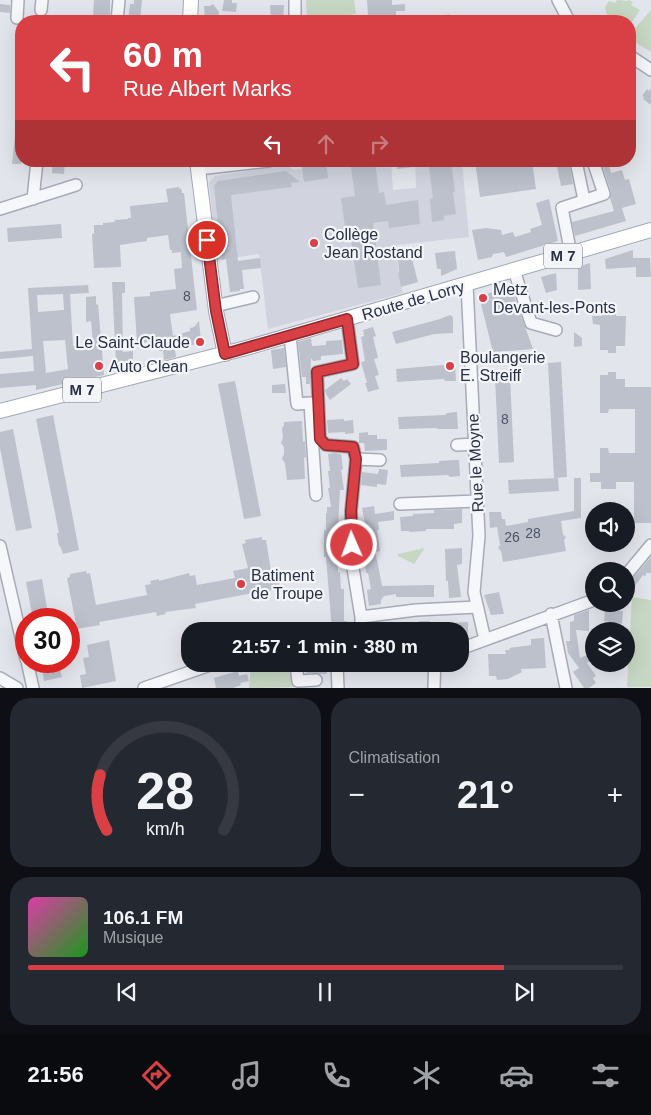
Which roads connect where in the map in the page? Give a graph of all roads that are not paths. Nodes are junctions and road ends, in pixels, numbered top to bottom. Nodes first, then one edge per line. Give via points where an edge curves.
1 (18, 0) edge
2 (119, 0) edge
3 (191, 0) edge
4 (295, 0) edge
5 (558, 0) edge
6 (17, 15) edge
7 (118, 15) edge
8 (190, 15) edge
9 (295, 15) edge
10 (566, 15) edge
11 (636, 60) edge
12 (651, 70) edge
13 (37, 167) edge
14 (198, 167) edge
15 (577, 167) edge
16 (595, 167) edge
17 (76, 185) dead end
18 (34, 199) junction
19 (584, 200) junction
20 (0, 209) edge
21 (651, 230) edge
22 (571, 254) junction
23 (514, 270) junction
24 (467, 284) junction
25 (253, 296) dead end
26 (216, 306) junction
27 (347, 319) junction
28 (556, 330) dead end
29 (290, 335) junction
30 (225, 354) junction
31 (0, 411) edge
32 (475, 444) junction
33 (457, 445) dead end
34 (356, 459) junction
35 (380, 460) dead end
36 (316, 495) dead end
37 (477, 501) junction
38 (400, 504) dead end
39 (651, 545) edge
40 (0, 546) edge
41 (635, 564) edge
42 (585, 603) edge
43 (477, 607) junction
44 (15, 612) edge
45 (551, 614) junction
46 (361, 617) junction
47 (361, 622) edge
48 (485, 640) junction
49 (469, 646) edge
50 (190, 672) edge
51 (297, 672) edge
52 (337, 672) edge
53 (436, 672) edge
54 (29, 673) edge
55 (0, 678) edge
56 (316, 680) dead end
57 (17, 688) edge
58 (33, 688) edge
59 (144, 688) edge
60 (338, 688) edge
61 (434, 688) edge
62 (566, 688) edge

1 - 6 street
2 - 7 street
3 - 8 main road
4 - 9 street
5 - 10 street
11 - 12 street
13 - 18 street
14 - 26 main road
15 - 19 street
16 - 19 street via 604,194
17 - 18 street
18 - 20 street
19 - 22 street via 562,208
21 - 22 main road, Route de Lorry / M 7
22 - 23 main road, Route de Lorry / M 7
23 - 24 main road, Route de Lorry / M 7
23 - 28 street via 531,322
24 - 27 main road, Route de Lorry / M 7
24 - 32 street, Rue le Moyne
25 - 26 street
26 - 30 main road
27 - 29 main road, Route de Lorry / M 7
27 - 34 street via 353,364 317,372 320,439 326,445 353,447
29 - 30 main road, Route de Lorry / M 7
29 - 36 street via 297,404 310,403
30 - 31 main road, Route de Lorry / M 7
32 - 33 street
32 - 37 street, Rue le Moyne
34 - 35 street
34 - 46 street via 351,520 352,562
37 - 38 street
37 - 43 street, Rue le Moyne via 479,536 474,592
39 - 41 street
40 - 44 street
42 - 45 street
43 - 46 street
43 - 48 street, Rue le Moyne
45 - 48 street
45 - 62 street
46 - 47 street
48 - 49 street
50 - 59 street
51 - 56 street via 298,681
52 - 60 street
53 - 61 street
54 - 58 street
55 - 57 street

